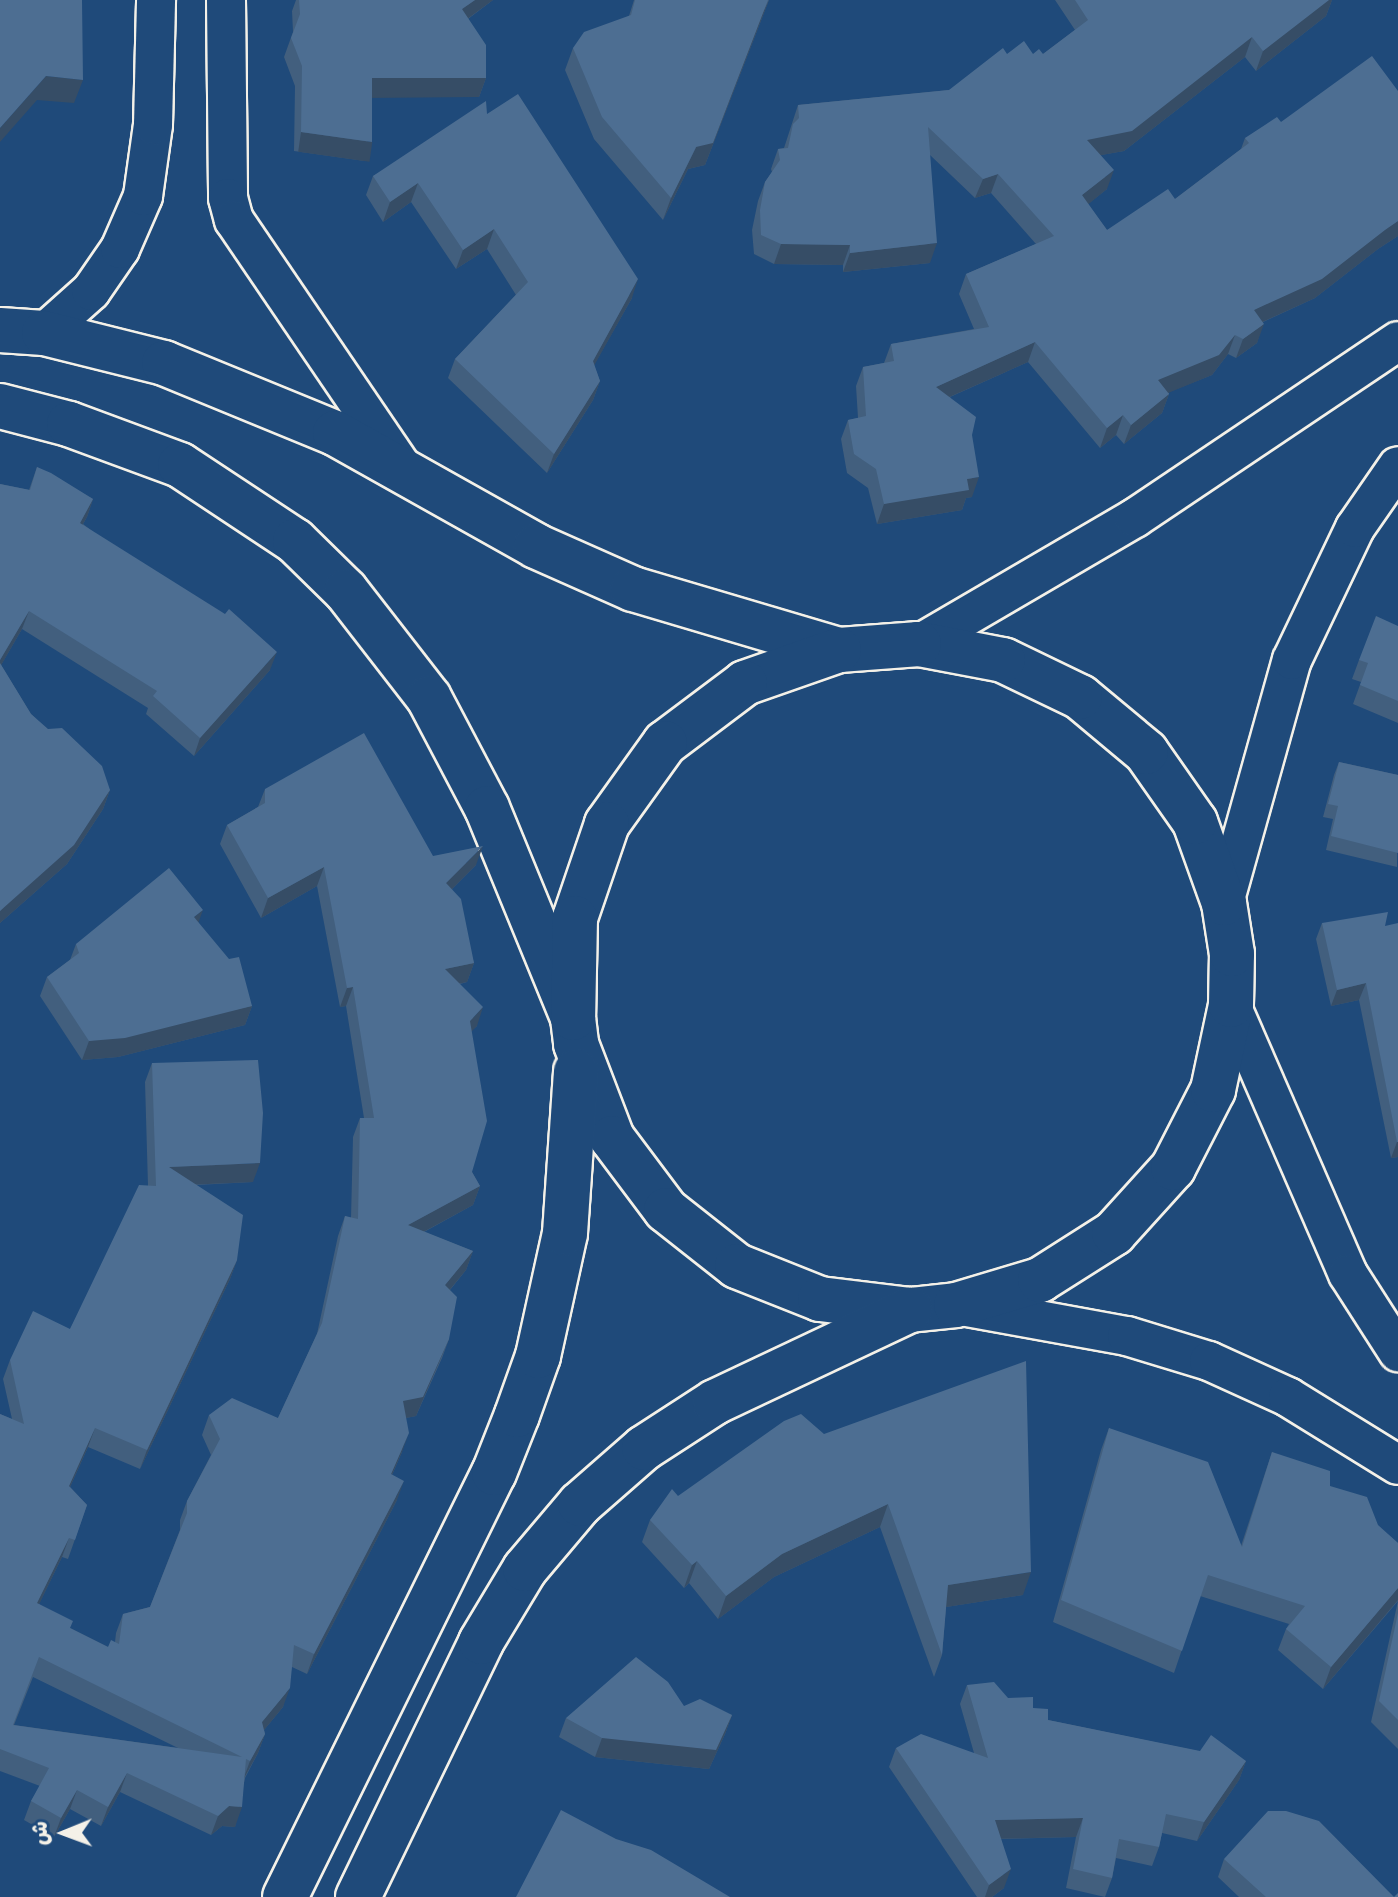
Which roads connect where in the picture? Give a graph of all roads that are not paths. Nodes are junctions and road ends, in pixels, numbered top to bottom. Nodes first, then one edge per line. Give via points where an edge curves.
1 (156, 0) edge
2 (226, 0) edge
3 (0, 330) edge
4 (44, 333) junction
5 (1398, 341) edge
6 (0, 406) edge
7 (1398, 466) edge
8 (402, 467) junction
9 (919, 644) junction
10 (839, 650) junction
11 (1224, 903) junction
12 (1231, 1005) junction
13 (575, 1031) junction
14 (956, 1305) junction
15 (910, 1310) junction
16 (1398, 1352) edge
17 (1398, 1465) edge
18 (285, 1897) edge
19 (358, 1897) edge

1 - 4 street via 153,125 143,196 120,249 91,291
2 - 8 street via 227,175 234,220
3 - 4 street
4 - 8 street via 164,363 287,412
5 - 9 street via 1135,518
6 - 13 street via 69,424 180,465 295,541 346,591 395,649 455,744
7 - 11 street via 1355,528 1292,660
8 - 10 street via 536,546 633,589
9 - 10 street
9 - 11 street via 1003,660 1080,697 1146,752 1195,822
10 - 13 street via 745,683 665,743 607,824 575,918
11 - 12 street via 1232,954
12 - 14 street via 1213,1090 1173,1168 1114,1233 1040,1280
12 - 16 street via 1348,1274
13 - 15 street via 612,1138 666,1210 737,1266 820,1299
13 - 18 street via 573,1170 565,1233 533,1370 494,1473
14 - 15 street
14 - 17 street via 1127,1336 1209,1361 1288,1397
15 - 19 street via 715,1402 644,1448 580,1504 525,1569 481,1642

